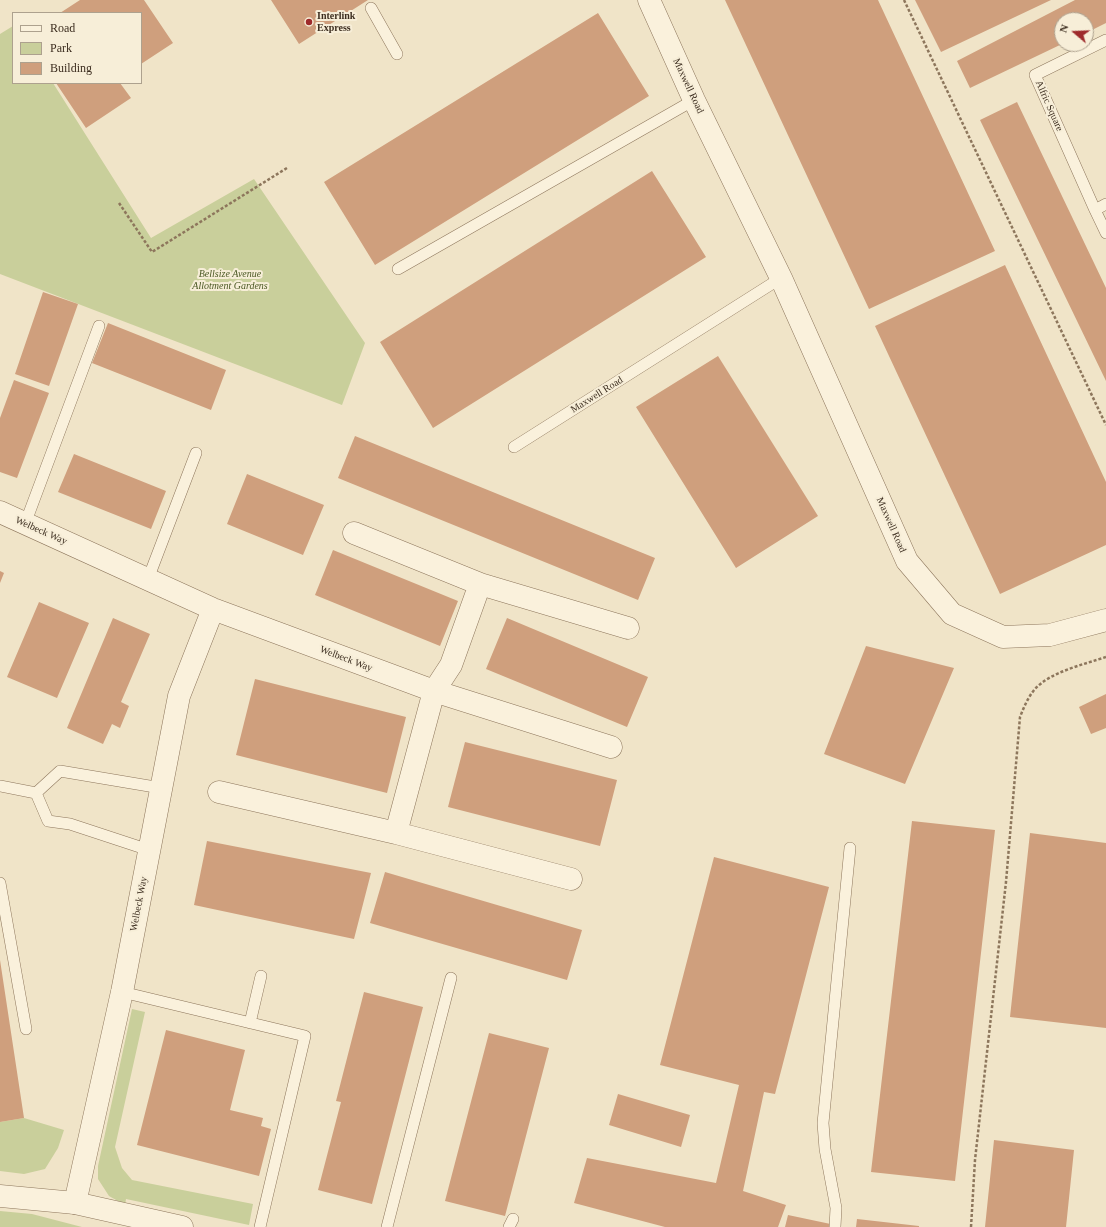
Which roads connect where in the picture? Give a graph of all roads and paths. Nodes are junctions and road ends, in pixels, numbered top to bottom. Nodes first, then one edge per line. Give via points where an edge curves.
1 (649, 0) edge
2 (904, 0) edge
3 (371, 8) dead end
4 (1106, 40) edge
5 (397, 54) dead end
6 (694, 100) junction
7 (287, 168) dead end
8 (119, 203) dead end
9 (1106, 204) edge
10 (1095, 210) junction
11 (1106, 233) edge
12 (398, 269) dead end
13 (781, 278) junction
14 (99, 326) dead end
15 (1106, 425) edge
16 (514, 447) dead end
17 (196, 453) dead end
18 (0, 512) edge
19 (25, 524) junction
20 (354, 533) dead end
21 (148, 579) junction
22 (480, 584) junction
23 (213, 609) junction
24 (1106, 620) edge
25 (628, 628) dead end
26 (1106, 657) edge
27 (434, 692) junction
28 (611, 747) dead end
29 (0, 786) edge
30 (161, 788) junction
31 (219, 792) dead end
32 (36, 793) junction
33 (396, 833) junction
34 (850, 848) dead end
35 (149, 850) junction
36 (571, 879) dead end
37 (0, 883) edge
38 (261, 976) dead end
39 (451, 978) dead end
40 (122, 992) junction
41 (250, 1023) junction
42 (26, 1029) dead end
43 (0, 1196) edge
44 (74, 1203) junction
45 (182, 1227) edge
46 (260, 1227) edge
47 (388, 1227) edge
48 (835, 1227) edge
49 (971, 1227) edge

1 - 6 street, Maxwell Road
2 - 15 path
3 - 5 lane
4 - 10 lane, Alfric Square via 1035,75
6 - 12 lane
6 - 13 street, Maxwell Road
7 - 8 path via 152,252
9 - 10 lane
10 - 11 lane, Alfric Square
13 - 16 lane, Maxwell Road
13 - 24 street, Maxwell Road via 907,560 952,614 1003,636 1050,635
14 - 19 lane
17 - 21 lane
18 - 19 street, Welbeck Way
19 - 21 street, Welbeck Way
20 - 22 street
21 - 23 street, Welbeck Way
22 - 25 street
22 - 27 street via 451,665
23 - 27 street, Welbeck Way
23 - 30 street, Welbeck Way via 179,696
26 - 49 path via 1056,674 1036,688 1020,717 1006,882 975,1160
27 - 28 street, Welbeck Way
27 - 33 street
29 - 32 lane
30 - 32 lane via 60,771
30 - 35 street, Welbeck Way
31 - 33 street
32 - 35 lane via 48,821 70,824
33 - 36 street
34 - 48 lane via 823,1123 836,1208
35 - 40 street, Welbeck Way
37 - 42 lane
38 - 41 lane
39 - 47 lane
40 - 41 lane
40 - 44 street, Welbeck Way
41 - 46 lane via 305,1036
43 - 44 street
44 - 45 street

